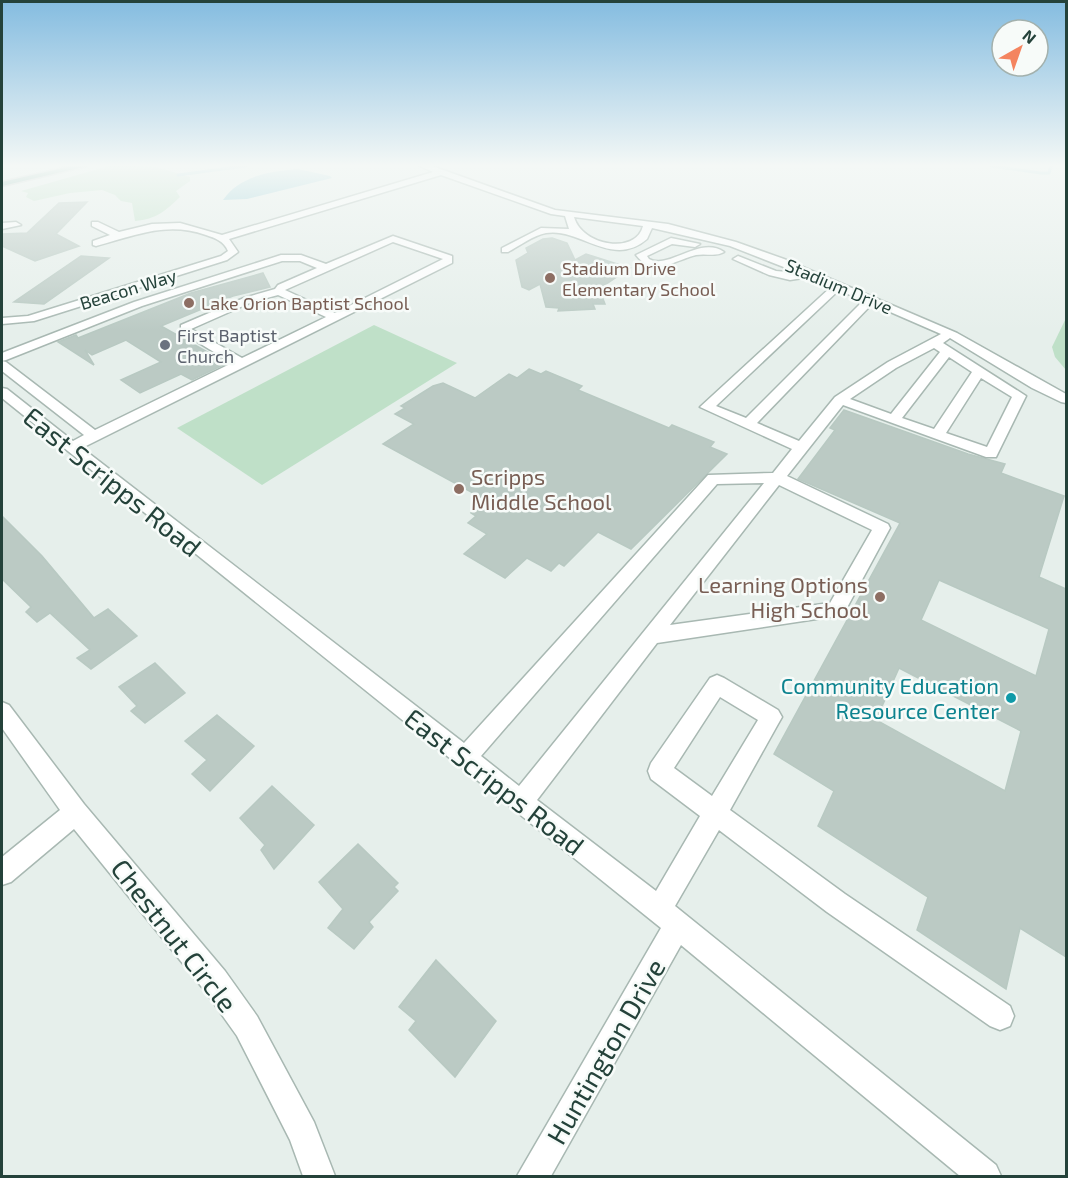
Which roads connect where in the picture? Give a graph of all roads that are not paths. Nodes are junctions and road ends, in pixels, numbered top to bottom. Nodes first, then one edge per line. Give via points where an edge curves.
1 (280, 221) edge
2 (571, 221) edge
3 (630, 221) edge
4 (648, 223) junction
5 (95, 224) dead end
6 (16, 225) dead end
7 (2, 226) edge
8 (575, 231) junction
9 (119, 236) junction
10 (222, 238) junction
11 (96, 243) dead end
12 (505, 250) dead end
13 (719, 252) junction
14 (326, 268) junction
15 (810, 273) junction
16 (839, 285) junction
17 (279, 291) junction
18 (871, 299) junction
19 (335, 317) junction
20 (2, 321) edge
21 (950, 334) junction
22 (933, 342) junction
23 (947, 351) junction
24 (2, 357) edge
25 (242, 363) junction
26 (2, 365) edge
27 (979, 371) junction
28 (2, 392) edge
29 (1066, 399) edge
30 (840, 400) junction
31 (894, 419) junction
32 (747, 424) junction
33 (937, 435) junction
34 (94, 436) junction
35 (70, 447) junction
36 (800, 447) junction
37 (777, 478) junction
38 (651, 636) junction
39 (2, 712) edge
40 (466, 757) junction
41 (522, 801) junction
42 (716, 811) junction
43 (76, 812) junction
44 (2, 873) edge
45 (668, 918) junction
46 (1000, 1016) dead end
47 (319, 1176) edge
48 (533, 1176) edge
49 (985, 1176) edge

1 - 10 street
2 - 8 street
3 - 4 street, Stadium Drive
4 - 8 street via 644,238 619,246 586,241
4 - 15 street, Stadium Drive via 733,244
5 - 9 street
6 - 7 street
8 - 12 street via 544,230
9 - 10 street via 170,224 195,227
9 - 11 street
10 - 20 street, Beacon Way via 233,252 224,258 57,311
13 - 13 street via 679,240 658,245 641,255 646,261 663,265 690,253
13 - 15 street via 778,276
14 - 17 street
14 - 19 street via 393,239 449,258
14 - 24 street via 301,258 266,262 138,303
15 - 16 street, Stadium Drive
16 - 18 street, Stadium Drive
16 - 32 street via 707,407
17 - 19 street
17 - 25 street via 185,327
18 - 21 street, Stadium Drive
18 - 32 street
19 - 25 street
21 - 22 street
21 - 29 street, Stadium Drive
22 - 23 street
22 - 30 street
23 - 27 street
23 - 31 street
25 - 34 street
26 - 34 street
27 - 33 street
27 - 33 street via 1019,396 991,454
28 - 35 street, East Scripps Road
30 - 31 street
30 - 36 street
31 - 33 street
32 - 36 street
34 - 35 street
35 - 40 street, East Scripps Road
36 - 37 street
37 - 38 street
37 - 38 street via 882,528 836,610
37 - 40 street via 713,479
38 - 41 street
39 - 43 street, Chestnut Circle
40 - 41 street, East Scripps Road
41 - 45 street, East Scripps Road
42 - 42 street, Huntington Drive via 659,771 717,684 771,717
42 - 45 street, Huntington Drive
42 - 46 street via 836,903
43 - 44 street
43 - 47 street, Chestnut Circle via 215,981 247,1026 303,1132
45 - 48 street, Huntington Drive
45 - 49 street, East Scripps Road

